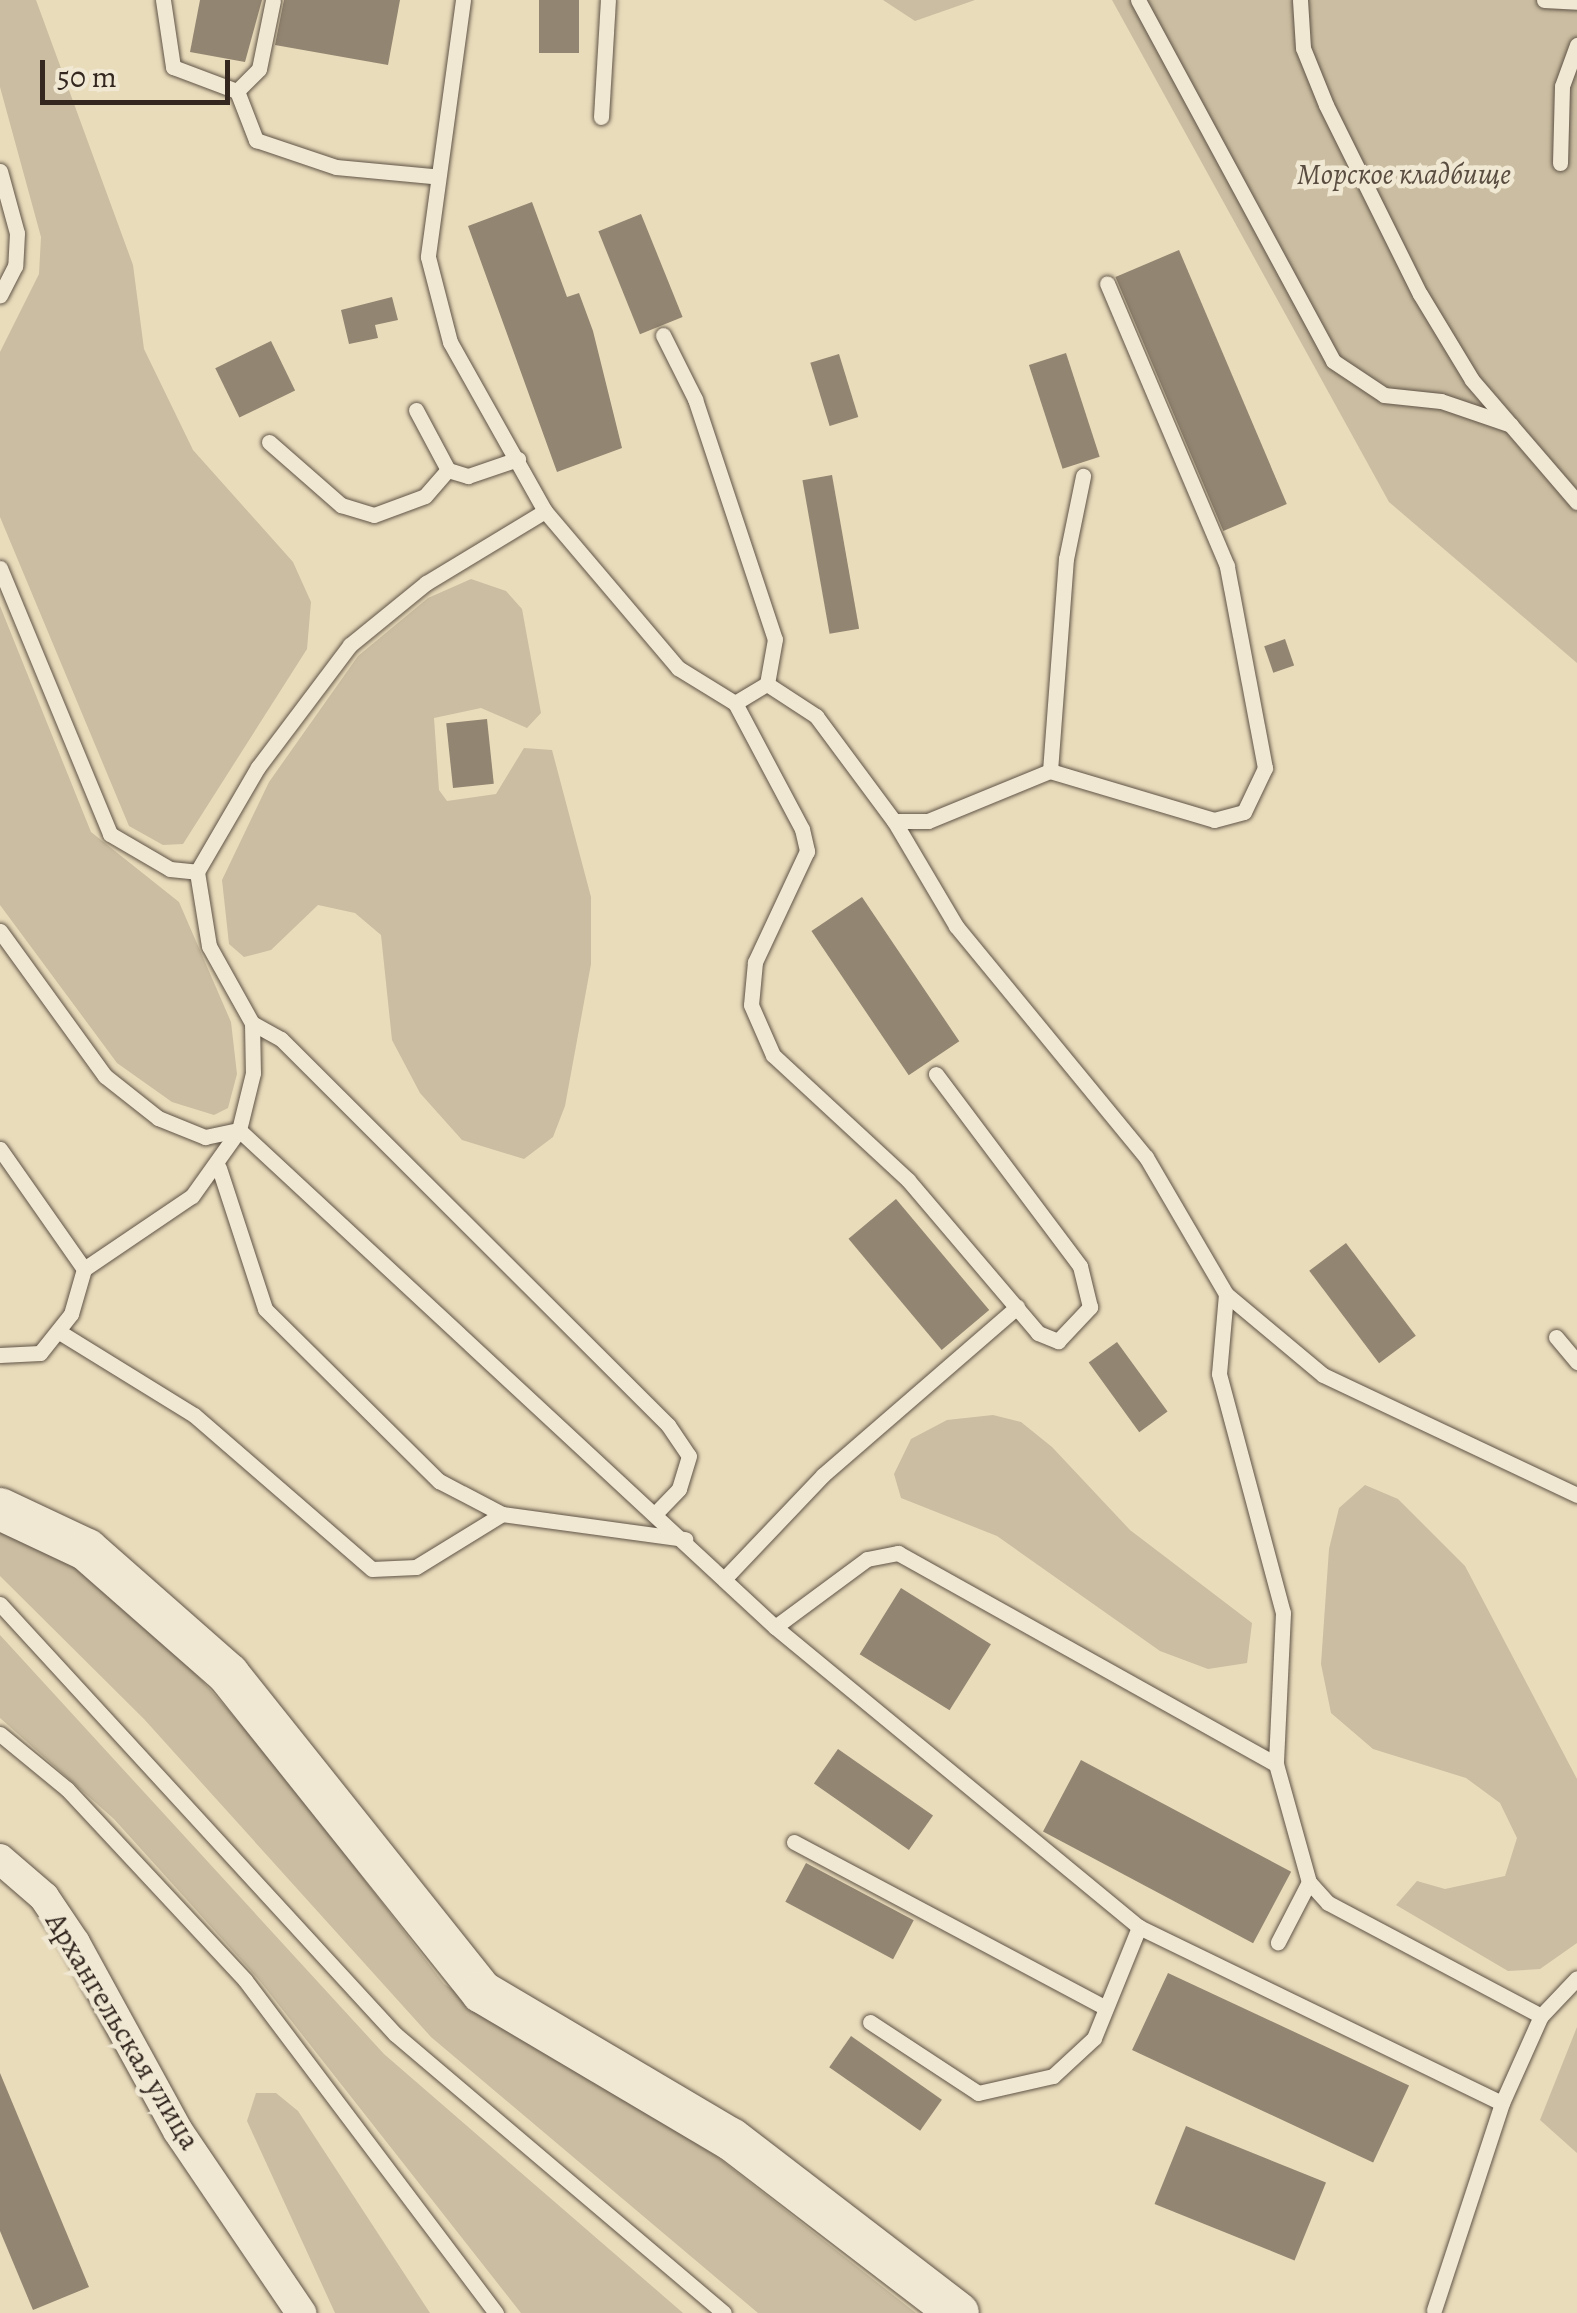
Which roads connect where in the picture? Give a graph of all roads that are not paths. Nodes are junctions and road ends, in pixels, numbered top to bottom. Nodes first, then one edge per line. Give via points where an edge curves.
1 (163, 0) edge
2 (273, 0) edge
3 (463, 0) edge
4 (608, 0) edge
5 (1138, 0) edge
6 (1300, 0) edge
7 (1544, 0) edge
8 (1577, 2) edge
9 (1577, 45) edge
10 (237, 91) junction
11 (601, 116) dead end
12 (1560, 164) dead end
13 (0, 170) edge
14 (432, 176) junction
15 (1107, 283) dead end
16 (0, 294) edge
17 (663, 335) dead end
18 (416, 410) dead end
19 (1511, 425) junction
20 (269, 442) dead end
21 (518, 459) junction
22 (448, 470) junction
23 (1083, 476) dead end
24 (1577, 502) edge
25 (545, 510) junction
26 (0, 568) edge
27 (768, 684) junction
28 (735, 703) junction
29 (1050, 771) junction
30 (894, 821) junction
31 (197, 872) junction
32 (0, 930) edge
33 (252, 1023) junction
34 (936, 1074) dead end
35 (239, 1130) junction
36 (0, 1148) edge
37 (219, 1168) junction
38 (84, 1270) junction
39 (1226, 1294) junction
40 (1016, 1307) junction
41 (61, 1332) junction
42 (1556, 1337) dead end
43 (0, 1355) edge
44 (1577, 1362) edge
45 (1577, 1495) edge
46 (0, 1508) edge
47 (657, 1512) junction
48 (502, 1514) junction
49 (685, 1539) junction
50 (725, 1578) junction
51 (0, 1604) edge
52 (775, 1627) junction
53 (0, 1734) edge
54 (1276, 1764) junction
55 (794, 1842) dead end
56 (0, 1859) edge
57 (1310, 1882) junction
58 (1139, 1927) junction
59 (1278, 1942) dead end
60 (1577, 1978) edge
61 (1104, 2007) junction
62 (1542, 2016) junction
63 (870, 2022) dead end
64 (1502, 2104) junction
65 (1434, 2310) dead end
66 (301, 2313) edge
67 (496, 2313) edge
68 (724, 2313) edge
69 (958, 2313) edge

1 - 10 lane via 173,68
2 - 10 lane via 259,69
3 - 14 lane
4 - 11 lane
5 - 19 lane via 1333,361 1384,395 1441,401
6 - 19 lane via 1303,48 1373,205 1472,380
7 - 8 lane
9 - 12 lane via 1562,86
10 - 14 lane via 244,127 277,151
13 - 16 lane via 17,233
14 - 21 lane via 428,257 438,304
15 - 29 lane via 1228,566 1265,768 1244,812 1214,820
17 - 27 lane via 696,399 775,639
18 - 22 lane
19 - 24 lane
20 - 22 lane via 341,505 374,514 426,496
21 - 22 lane via 468,476
21 - 25 lane
23 - 29 lane via 1066,560
25 - 28 lane via 678,668
25 - 31 lane via 426,583 350,645 258,766
26 - 31 lane via 110,834 170,869
27 - 28 lane
27 - 30 lane via 816,716
28 - 40 lane via 807,851 755,962 751,1005 773,1055 908,1180
29 - 30 lane via 928,821
30 - 39 lane via 956,926 1146,1158
31 - 33 lane via 208,946
32 - 35 lane via 105,1076 158,1118 205,1137
33 - 35 lane via 253,1073
33 - 47 lane via 281,1039 668,1425 689,1456 679,1489
34 - 40 lane via 1080,1266 1090,1307 1058,1341
35 - 37 lane
35 - 47 lane
36 - 38 lane
37 - 38 lane
37 - 48 lane via 265,1309 380,1433 438,1481
38 - 41 lane
39 - 45 lane via 1323,1375
39 - 54 lane via 1219,1374 1283,1613
40 - 50 lane via 823,1474
41 - 43 lane via 40,1352
41 - 48 lane via 194,1415 372,1569 416,1567
42 - 44 lane
46 - 69 main road via 87,1550 215,1661 482,1992 731,2139
47 - 49 lane
48 - 49 lane
49 - 50 lane
50 - 52 lane
51 - 68 lane via 395,2034
52 - 54 lane via 867,1558 898,1553
52 - 58 lane
53 - 67 lane via 68,1789 244,1980
54 - 57 lane
55 - 61 lane
56 - 66 street, Архангельская улица via 44,1897 75,1943 168,2114
57 - 59 lane
57 - 62 lane via 1328,1903
58 - 61 lane
58 - 64 lane
60 - 62 lane
61 - 63 lane via 1078,2060 993,2094 965,2089
62 - 64 lane
64 - 65 lane

